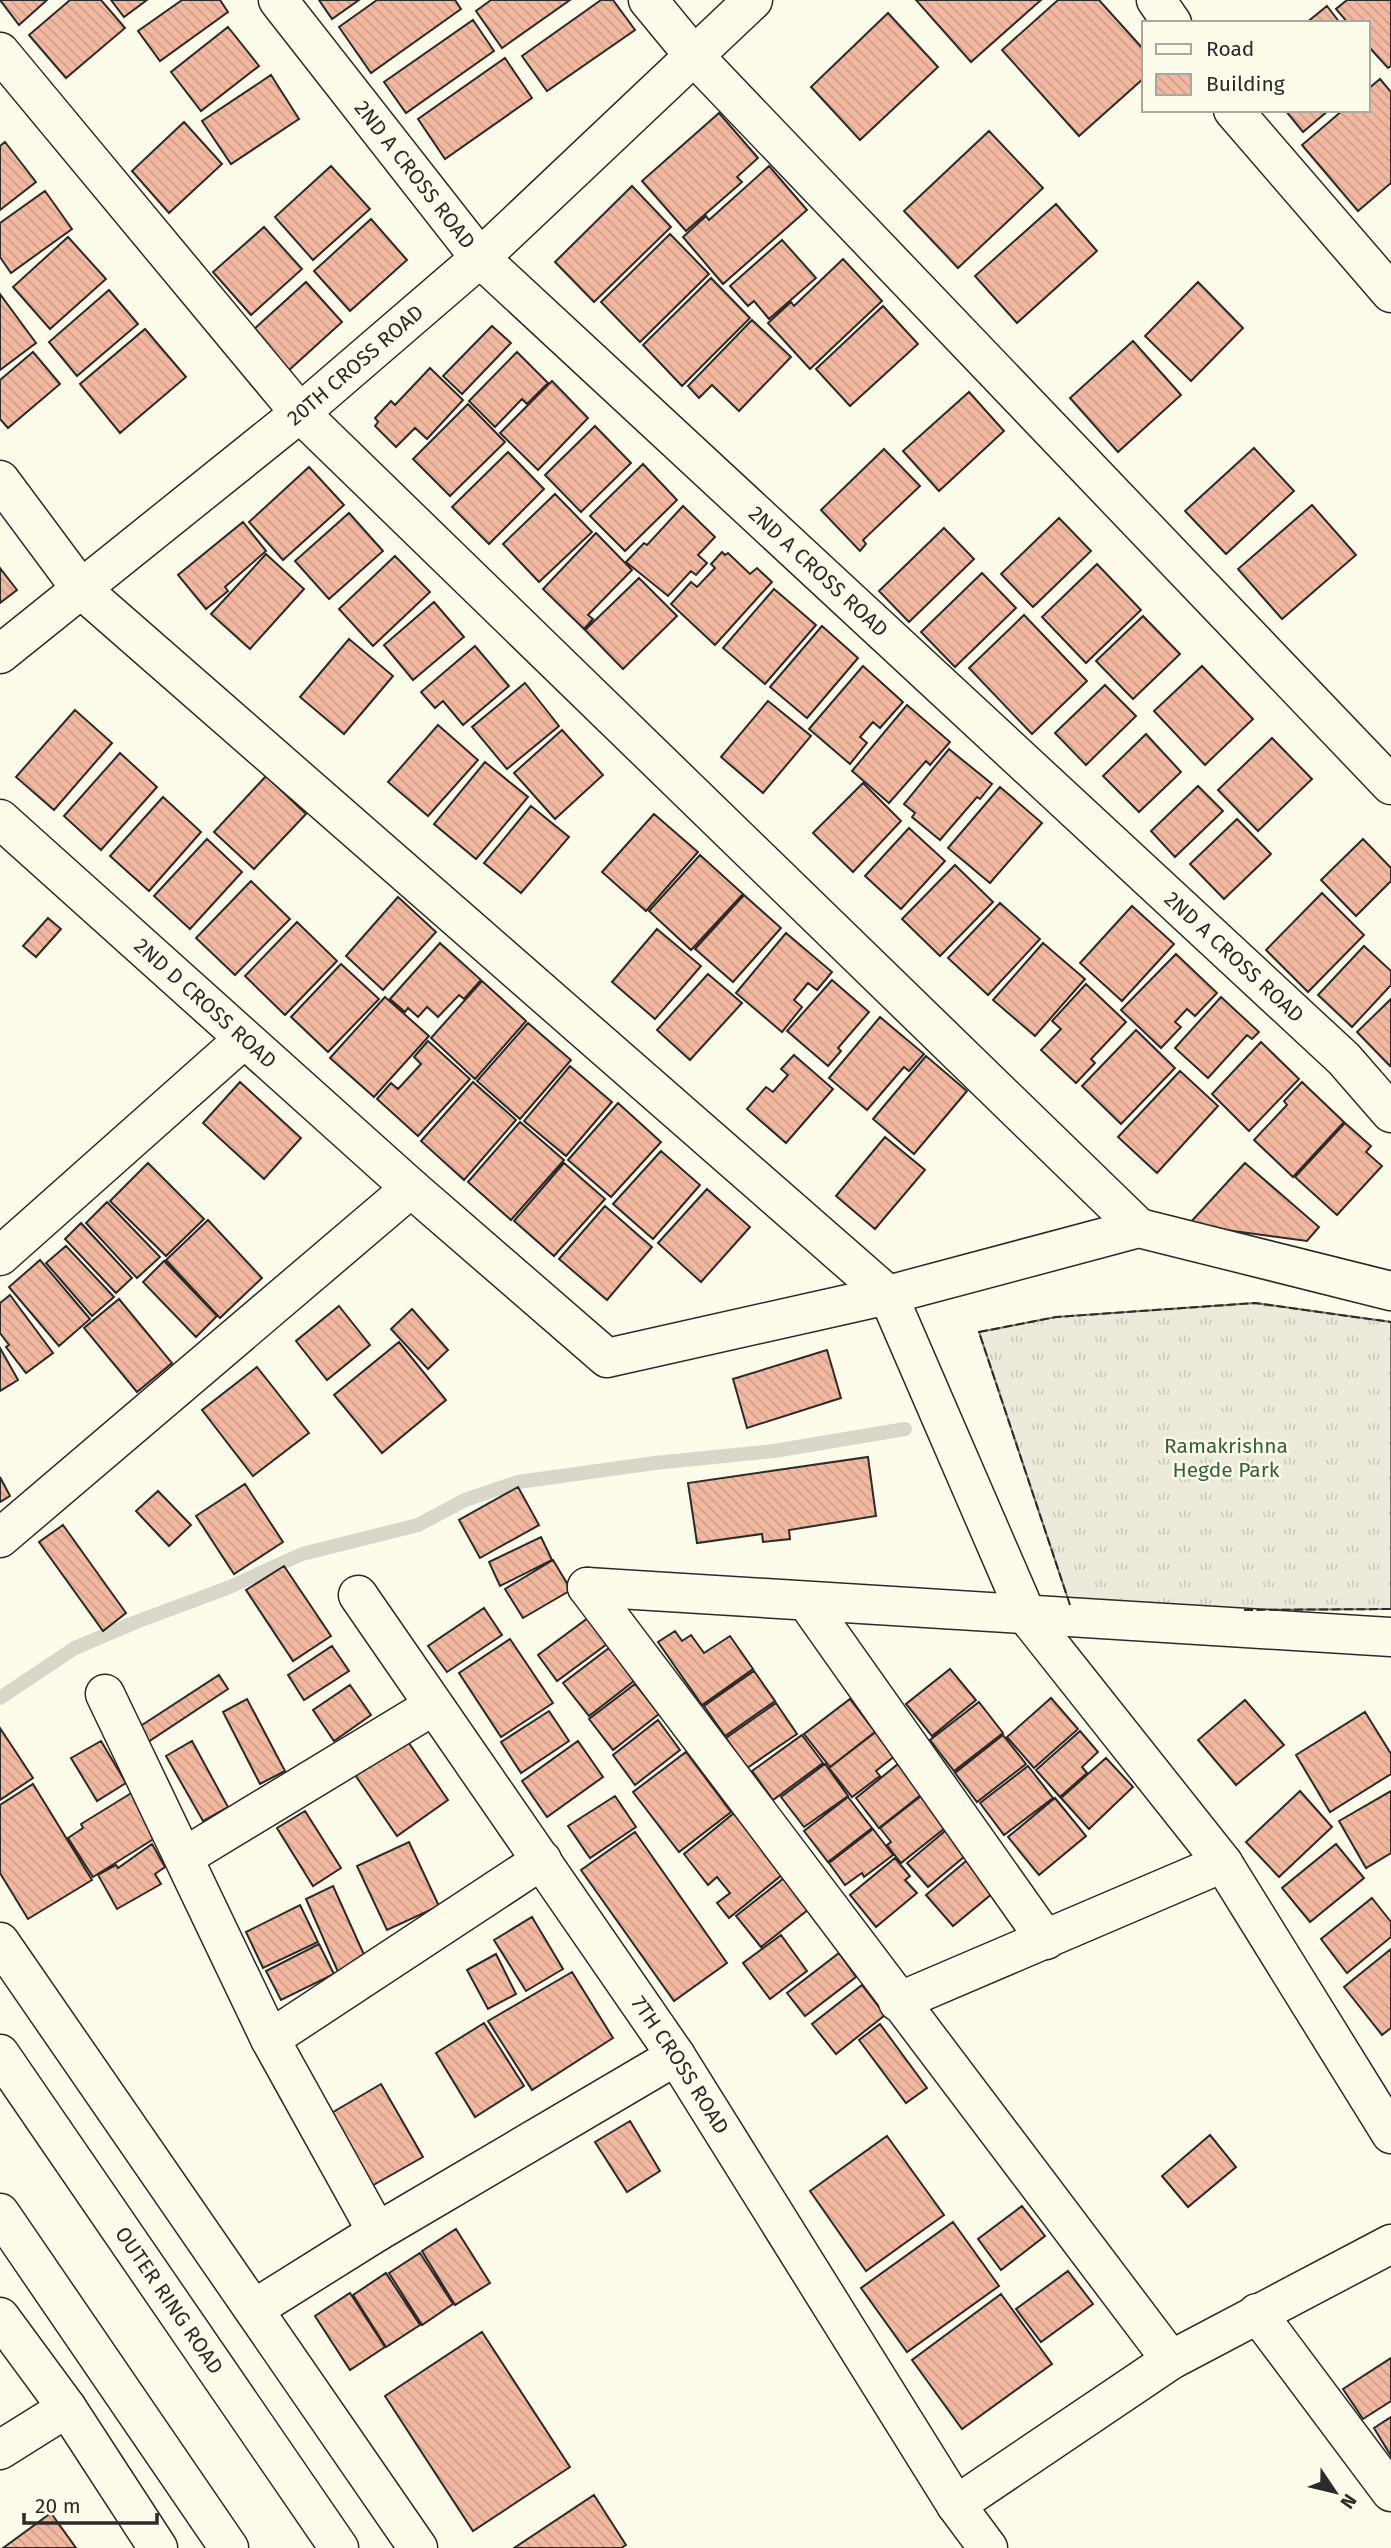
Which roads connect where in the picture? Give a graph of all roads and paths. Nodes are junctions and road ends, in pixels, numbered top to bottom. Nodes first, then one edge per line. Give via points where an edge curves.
1 (278, 0) edge
2 (649, 0) edge
3 (753, 0) edge
4 (1156, 0) edge
5 (1171, 21) edge
6 (0, 51) edge
7 (695, 57) junction
8 (1235, 112) edge
9 (481, 258) junction
10 (1391, 293) edge
11 (300, 413) junction
12 (0, 480) edge
13 (81, 589) junction
14 (0, 654) edge
15 (1391, 785) edge
16 (0, 819) edge
17 (244, 1039) junction
18 (1391, 1113) edge
19 (411, 1188) junction
20 (1139, 1228) junction
21 (0, 1256) edge
22 (1391, 1291) edge
23 (888, 1296) junction
24 (0, 1538) edge
25 (358, 1595) dead end
26 (807, 1602) junction
27 (1027, 1616) junction
28 (1390, 1638) edge
29 (105, 1694) dead end
30 (433, 1706) junction
31 (184, 1857) junction
32 (542, 1860) junction
33 (1223, 1863) junction
34 (1046, 1940) junction
35 (0, 1942) edge
36 (898, 2002) junction
37 (270, 2039) junction
38 (0, 2054) edge
39 (676, 2056) junction
40 (1391, 2134) edge
41 (0, 2213) edge
42 (377, 2232) junction
43 (1391, 2244) edge
44 (254, 2309) junction
45 (1256, 2313) junction
46 (0, 2317) edge
47 (1171, 2360) junction
48 (67, 2408) junction
49 (0, 2450) edge
50 (1391, 2492) edge
51 (956, 2505) junction
52 (158, 2548) edge
53 (229, 2548) edge
54 (338, 2548) edge
55 (418, 2548) edge
56 (988, 2548) edge

1 - 9 main road, 2ND A CROSS ROAD
2 - 7 main road
3 - 7 main road, 20TH CROSS ROAD
4 - 5 main road
6 - 11 main road
7 - 9 main road, 20TH CROSS ROAD
7 - 15 main road
8 - 10 main road
9 - 11 main road, 20TH CROSS ROAD
9 - 18 main road, 2ND A CROSS ROAD via 1345,1059
11 - 13 main road, 20TH CROSS ROAD
11 - 20 main road
12 - 13 main road
13 - 14 main road, 20TH CROSS ROAD
13 - 23 main road
16 - 17 main road, 2ND D CROSS ROAD
17 - 19 main road, 2ND D CROSS ROAD
17 - 21 main road
19 - 23 main road, 2ND D CROSS ROAD via 607,1358
19 - 24 main road
20 - 22 main road
20 - 23 main road
23 - 27 main road
25 - 30 main road, 7TH CROSS ROAD
26 - 27 main road
26 - 34 main road
26 - 36 main road via 587,1587
27 - 28 main road
27 - 33 main road
29 - 31 main road
30 - 31 main road
30 - 32 main road, 7TH CROSS ROAD
31 - 37 main road
32 - 37 main road
32 - 39 main road, 7TH CROSS ROAD
33 - 34 main road
33 - 40 main road
34 - 36 main road
35 - 44 main road
36 - 47 main road
37 - 42 main road
38 - 54 main road, OUTER RING ROAD
39 - 42 main road
39 - 51 main road, 7TH CROSS ROAD
41 - 53 main road
42 - 44 main road
43 - 45 main road
44 - 55 main road
45 - 47 main road
45 - 50 main road
46 - 48 main road
47 - 51 main road
48 - 49 main road
48 - 52 main road
51 - 56 main road, 7TH CROSS ROAD

